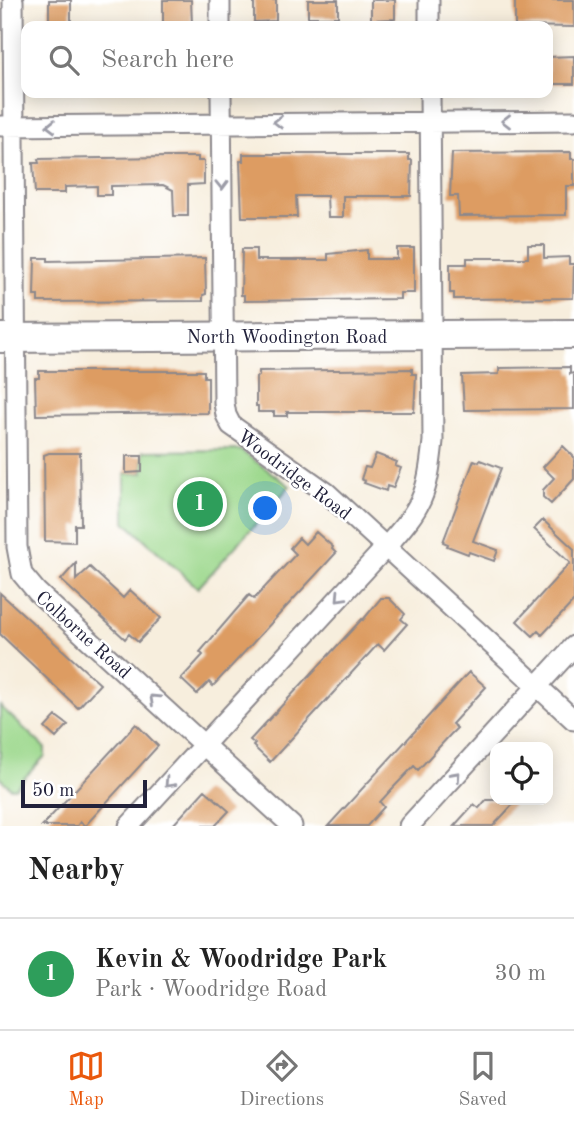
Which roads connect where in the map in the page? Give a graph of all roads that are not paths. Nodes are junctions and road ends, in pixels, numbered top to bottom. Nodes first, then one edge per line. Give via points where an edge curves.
1 (13, 0) edge
2 (220, 0) edge
3 (429, 0) edge
4 (220, 21) edge
5 (429, 21) edge
6 (221, 98) edge
7 (430, 98) edge
8 (574, 121) edge
9 (430, 122) junction
10 (221, 123) junction
11 (7, 126) edge
12 (574, 334) edge
13 (432, 335) junction
14 (223, 337) junction
15 (7, 338) edge
16 (386, 547) junction
17 (574, 646) edge
18 (538, 686) junction
19 (574, 720) edge
20 (203, 745) junction
21 (129, 826) edge
22 (292, 826) edge
23 (410, 826) edge

1 - 11 street, Colborne Road
2 - 4 street
3 - 5 street
6 - 10 street, Woodridge Road
7 - 9 street
8 -> 9 street
9 -> 10 street
9 - 13 street
10 -> 11 street
10 -> 14 street, Woodridge Road
11 - 15 street, Colborne Road
12 - 13 street, North Woodington Road
13 - 14 street, North Woodington Road
13 - 16 street via 433,441 426,490 420,506
14 - 15 street, North Woodington Road
14 - 16 street, Woodridge Road via 224,403 231,425 327,493
20 -> 15 street, Colborne Road via 22,574
16 - 18 street, Woodridge Road
16 -> 20 street
17 - 18 street
18 - 19 street, Woodridge Road
23 -> 18 street
20 -> 21 street
20 - 22 street, Colborne Road

